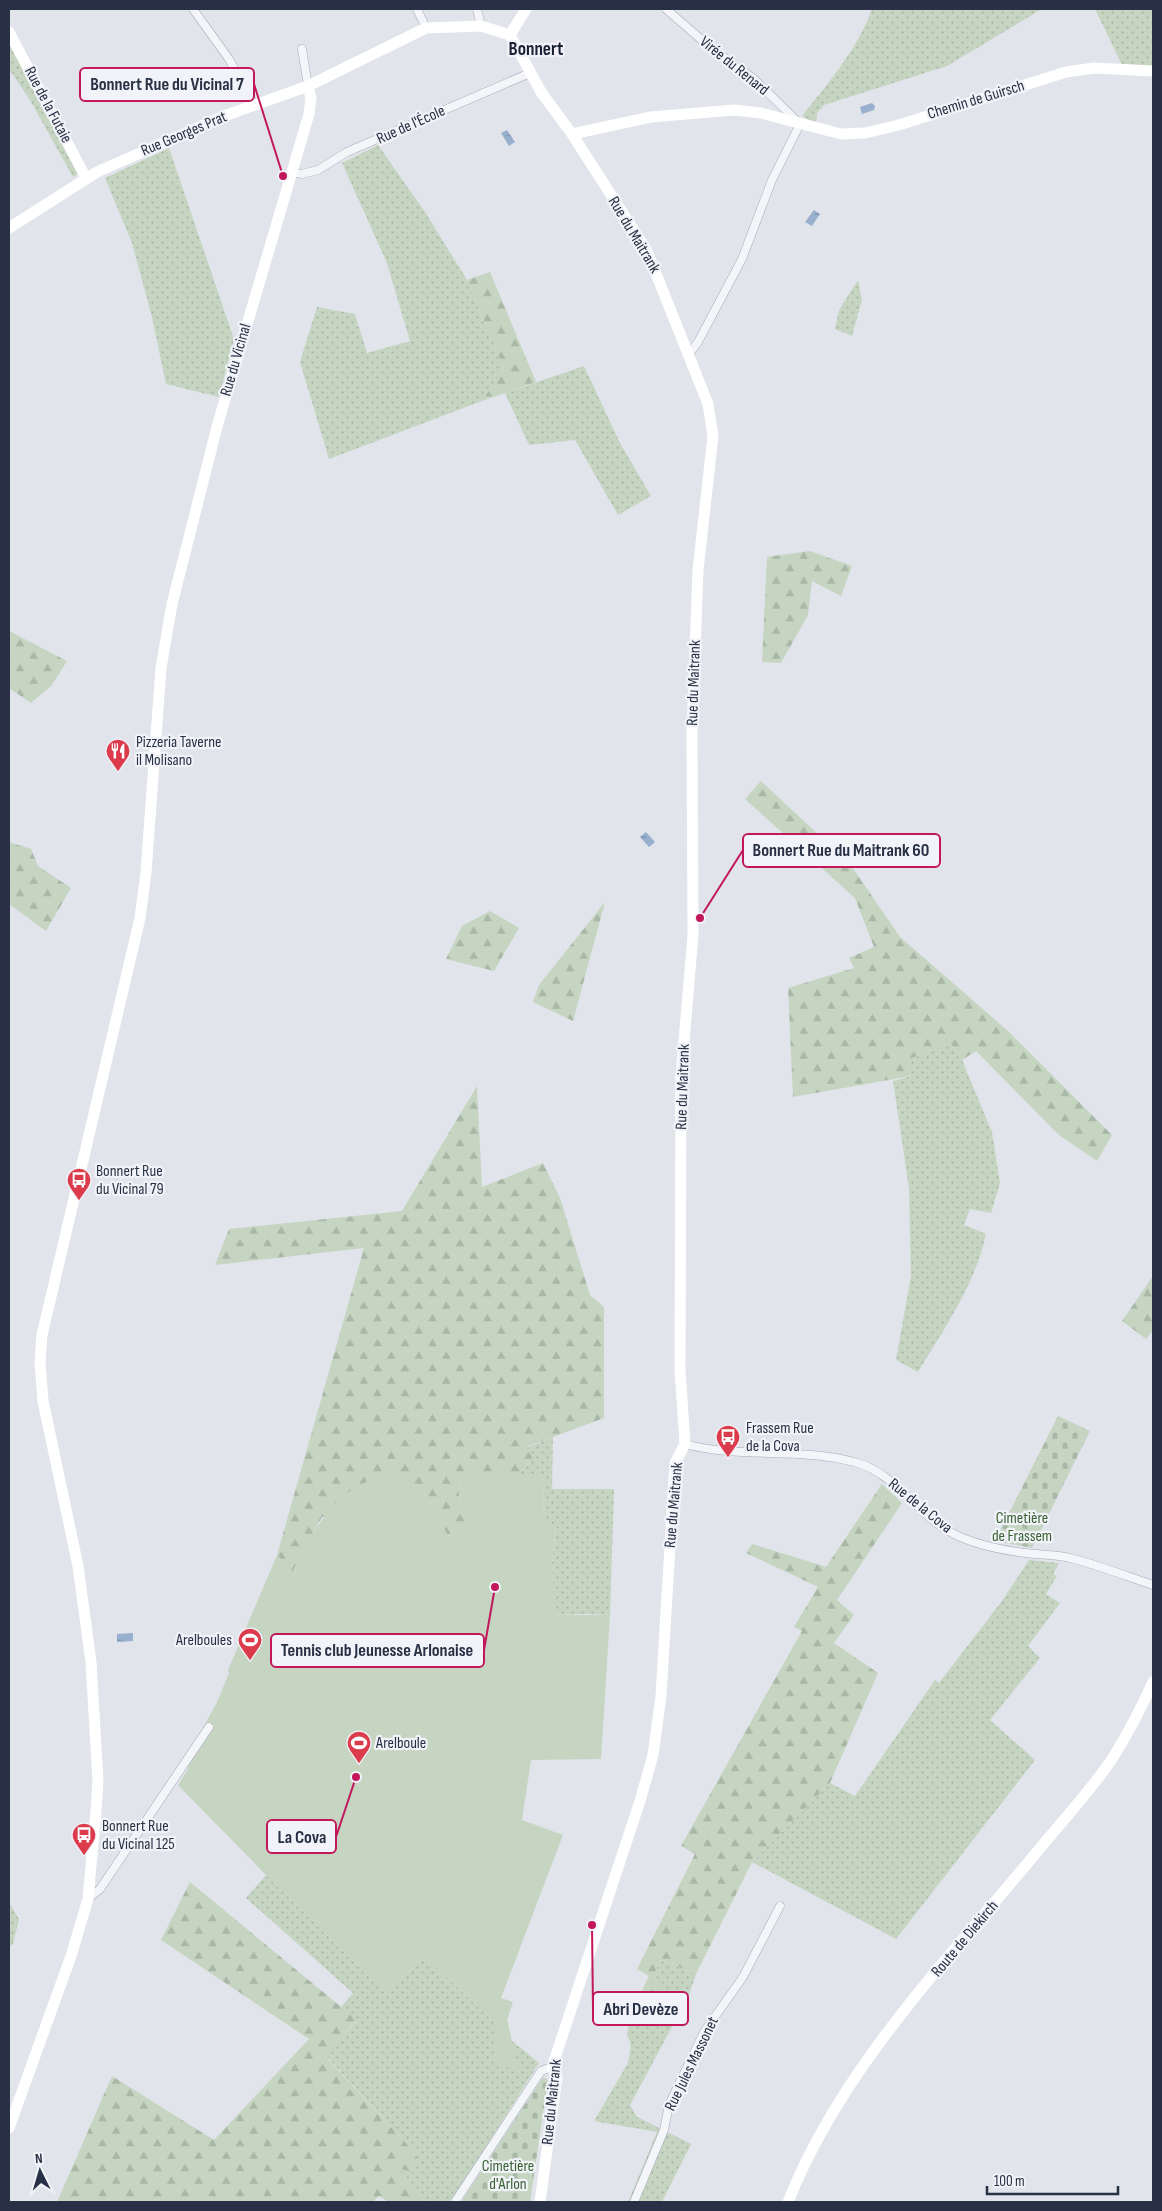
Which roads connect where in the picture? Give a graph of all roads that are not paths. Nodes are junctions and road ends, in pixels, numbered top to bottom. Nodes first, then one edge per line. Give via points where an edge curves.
1 (192, 9) edge
2 (416, 9) edge
3 (477, 9) edge
4 (526, 9) edge
5 (666, 9) edge
6 (481, 26) junction
7 (426, 28) junction
8 (9, 32) edge
9 (510, 35) junction
10 (302, 49) dead end
11 (1153, 71) edge
12 (530, 73) junction
13 (308, 86) junction
14 (254, 105) junction
15 (800, 124) junction
16 (572, 134) junction
17 (291, 172) junction
18 (86, 178) junction
19 (9, 228) edge
20 (688, 355) junction
21 (685, 1444) junction
22 (1153, 1585) edge
23 (1153, 1682) edge
24 (209, 1727) dead end
25 (88, 1899) junction
26 (780, 1906) dead end
27 (552, 2066) junction
28 (13, 2105) edge
29 (9, 2128) edge
30 (455, 2202) edge
31 (540, 2202) edge
32 (634, 2202) edge
33 (788, 2202) edge

1 - 14 street via 229,59
2 - 7 street
3 - 6 street
4 - 9 street
5 - 15 street, Virée du Renard via 711,48 754,79
6 - 7 street, Rue Georges Prat
6 - 9 street
7 - 13 street, Rue Georges Prat
8 - 18 street, Rue de la Futaie
9 - 12 street, Rue du Maitrank
10 - 13 street
11 - 15 street, Chemin de Guirsch via 1094,68 1066,72 865,133 841,134
12 - 16 street, Rue du Maitrank
12 - 17 street, Rue de l'École via 347,152 318,170 302,174
13 - 14 street, Rue Georges Prat
13 - 17 street, Rue du Vicinal via 311,105
14 - 18 street, Rue Georges Prat
15 - 16 street, Chemin de Guirsch via 761,113 712,110 628,121
15 - 20 street via 772,180 742,258
16 - 20 street, Rue du Maitrank via 647,251
17 - 25 street, Rue du Vicinal via 218,424 166,636 140,918 40,1349 43,1400 78,1566 90,1662 98,1781
18 - 19 street, Rue Georges Prat
20 - 21 street, Rue du Maitrank via 708,404 712,436 698,564 692,733 693,935 681,1077 680,1370
21 - 22 street, Rue de la Cova via 746,1453 825,1457 860,1464 888,1479 934,1521 968,1540 1069,1558
21 - 27 street, Rue du Maitrank via 675,1463 661,1696 653,1754
23 - 33 street, Route de Diekirch via 1112,1758 1080,1803 916,1998 843,2094 814,2143
24 - 25 street via 100,1889
25 - 28 street, Rue du Vicinal via 71,1956
26 - 32 street, Rue Jules Massonet via 743,1977 704,2032 669,2106 664,2130
27 - 30 street via 541,2071
27 - 31 street, Rue du Maitrank via 557,2077
28 - 29 street, Rue du Vicinal

